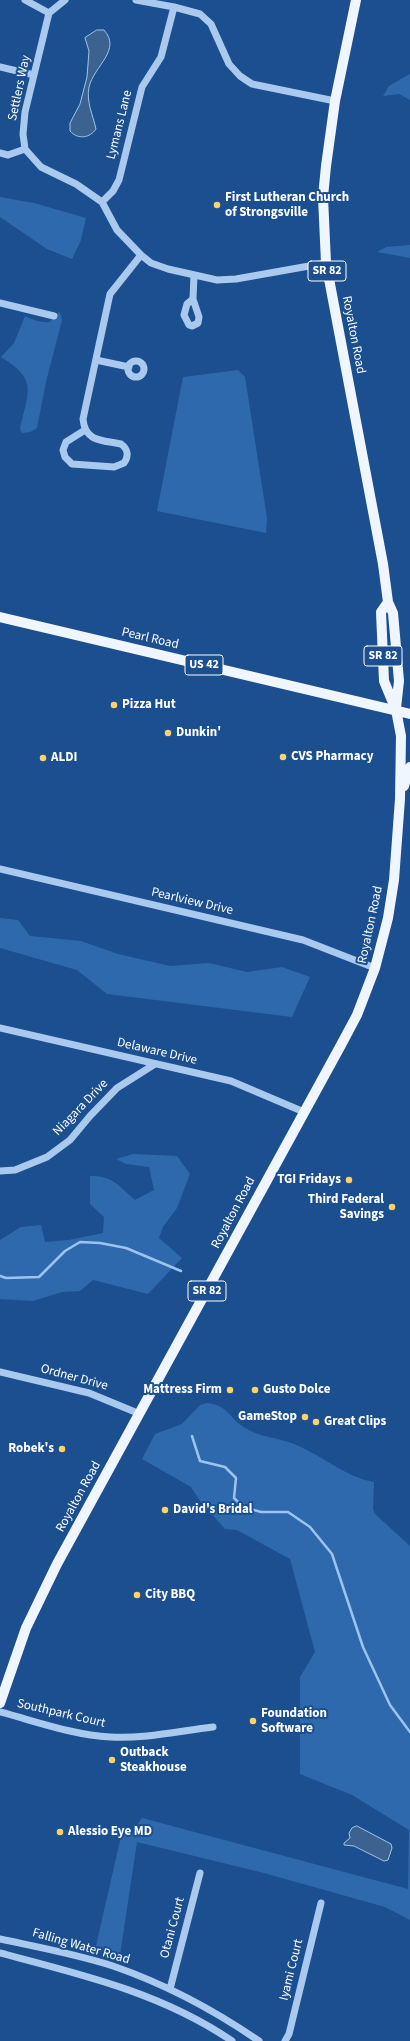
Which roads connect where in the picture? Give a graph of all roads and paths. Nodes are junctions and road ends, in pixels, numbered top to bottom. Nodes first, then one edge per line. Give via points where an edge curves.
1 (25, 0) edge
2 (65, 0) edge
3 (136, 0) edge
4 (356, 0) edge
5 (174, 7) junction
6 (49, 13) junction
7 (0, 67) edge
8 (34, 75) junction
9 (335, 101) junction
10 (25, 149) junction
11 (0, 153) edge
12 (102, 202) junction
13 (140, 255) junction
14 (326, 263) junction
15 (194, 275) junction
16 (193, 299) dead end
17 (0, 303) edge
18 (54, 316) dead end
19 (96, 360) junction
20 (129, 367) dead end
21 (85, 430) junction
22 (388, 602) junction
23 (0, 617) edge
24 (396, 710) junction
25 (410, 714) edge
26 (410, 767) edge
27 (400, 799) junction
28 (0, 869) edge
29 (376, 968) junction
30 (0, 1028) edge
31 (155, 1064) junction
32 (304, 1112) junction
33 (0, 1171) edge
34 (0, 1372) edge
35 (140, 1414) junction
36 (0, 1703) edge
37 (0, 1712) edge
38 (213, 1727) dead end
39 (200, 1873) dead end
40 (321, 1903) dead end
41 (0, 1938) edge
42 (0, 1953) edge
43 (170, 1989) junction
44 (232, 2041) edge
45 (259, 2041) edge
46 (285, 2041) edge

1 - 6 street
2 - 6 street
3 - 5 street
4 - 9 main road, Royalton Road / SR 82
5 - 9 street via 200,14 211,24 230,64 240,76 252,84
5 - 12 street, Lymans Lane via 161,57 142,87 119,180 113,192
6 - 8 street, Settlers Way
7 - 8 street
8 - 10 street, Settlers Way via 24,120
9 - 14 main road, Royalton Road / SR 82 via 323,197
10 - 11 street via 8,154
10 - 12 street via 41,167 76,184
12 - 13 street via 117,230
13 - 15 street via 151,263
13 - 19 street via 110,294
14 - 15 street via 236,280 217,280
14 - 22 main road, Royalton Road / SR 82
15 - 16 street
17 - 18 street
19 - 20 street
19 - 21 street via 83,419
21 - 21 street via 96,439 123,445 127,452 124,463 114,467 72,464 68,461 63,450 66,442
22 - 24 main road, Royalton Road / SR 82 via 393,614 399,681
22 - 24 main road, Royalton Road / SR 82 via 381,612 384,681
23 - 24 main road, Pearl Road / US 42
24 - 25 main road, Pearl Road / US 42
24 - 27 main road, Royalton Road / SR 82 via 401,736
26 - 27 main road
27 - 29 main road, Royalton Road / SR 82 via 391,899
28 - 29 street, Pearlview Drive via 304,940
29 - 32 main road, Royalton Road / SR 82 via 357,1015
30 - 31 street, Delaware Drive
31 - 32 street, Delaware Drive via 231,1081
31 - 33 street, Niagara Drive via 117,1088 70,1140 47,1157 15,1170
32 - 35 main road, Royalton Road / SR 82
34 - 35 street, Ordner Drive via 89,1393
35 - 36 main road, Royalton Road / SR 82 via 57,1564 26,1628
37 - 38 street, Southpark Court via 108,1737 140,1736
39 - 43 street, Otani Court
40 - 46 street, Iyami Court via 289,2034
41 - 43 street, Falling Water Road via 113,1966
42 - 44 street, Falling Water Road via 69,1970 168,2004
43 - 45 street, Falling Water Road via 231,2022

